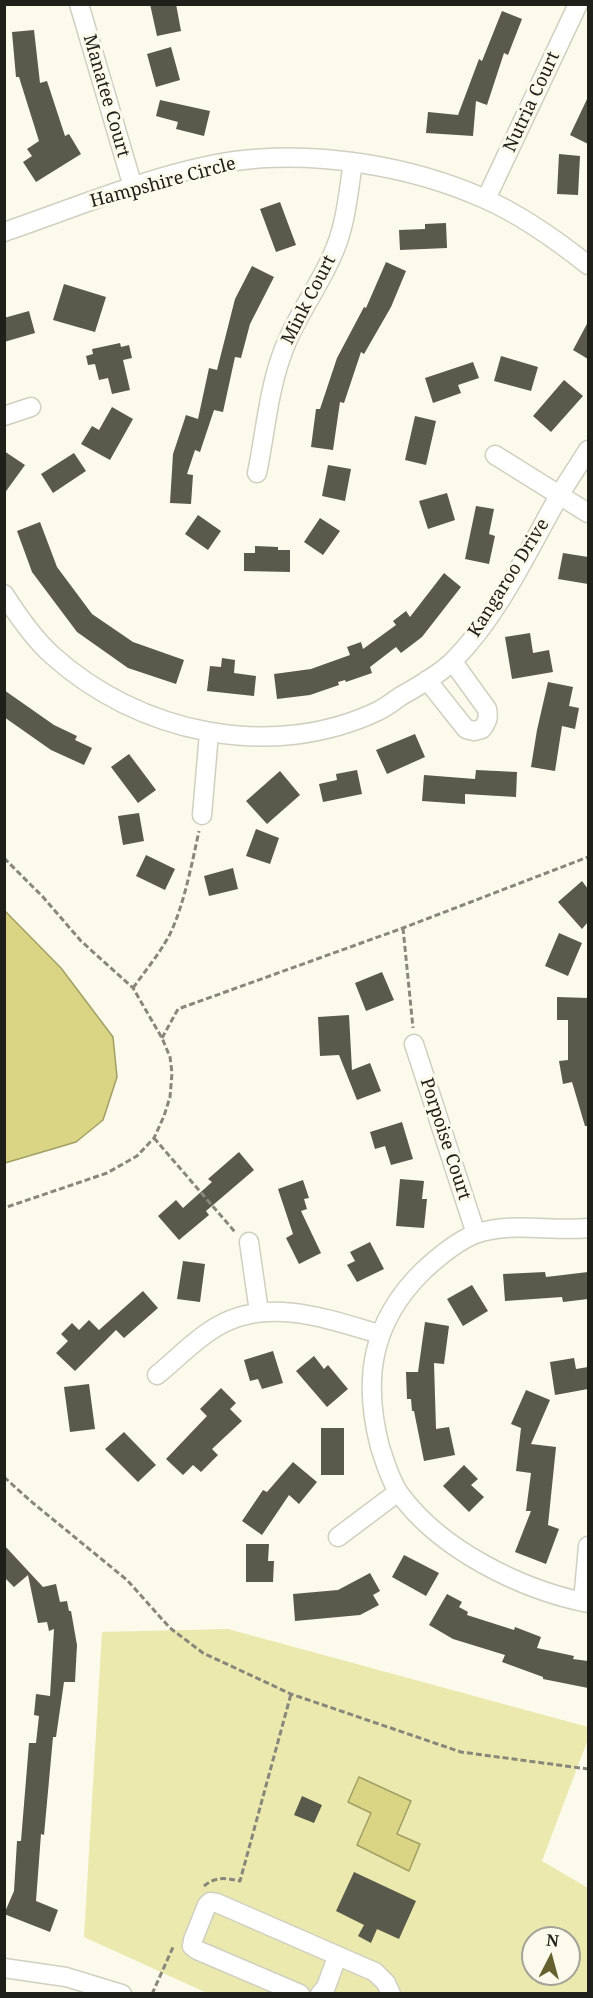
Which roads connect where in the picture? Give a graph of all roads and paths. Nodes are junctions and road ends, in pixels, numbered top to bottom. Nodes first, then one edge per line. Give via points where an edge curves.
1 (79, 4) edge
2 (578, 4) edge
3 (353, 162) junction
4 (133, 187) junction
5 (486, 199) junction
6 (4, 232) edge
7 (588, 265) edge
8 (31, 407) dead end
9 (4, 416) edge
10 (588, 450) edge
11 (495, 455) dead end
12 (256, 473) dead end
13 (559, 496) junction
14 (588, 513) edge
15 (4, 594) edge
16 (453, 662) junction
17 (427, 680) junction
18 (209, 733) junction
19 (202, 815) joint
20 (588, 857) edge
21 (4, 858) edge
22 (403, 928) junction
23 (133, 988) junction
24 (162, 1038) junction
25 (414, 1044) joint
26 (154, 1138) junction
27 (4, 1208) edge
28 (588, 1228) edge
29 (476, 1234) junction
30 (249, 1242) joint
31 (259, 1312) junction
32 (380, 1334) junction
33 (157, 1375) dead end
34 (4, 1477) edge
35 (398, 1492) junction
36 (338, 1537) dead end
37 (588, 1546) edge
38 (586, 1603) edge
39 (291, 1694) junction
40 (588, 1769) edge
41 (199, 1891) dead end
42 (174, 1945) dead end
43 (337, 1957) junction
44 (4, 1968) edge
45 (122, 1994) edge
46 (152, 1994) edge
47 (300, 1994) edge
48 (320, 1994) edge
49 (391, 1994) edge

1 - 4 street, Manatee Court
2 - 5 street, Nutria Court
3 - 4 street, Hampshire Circle via 282,158 235,161
3 - 5 street, Hampshire Circle via 414,174
3 - 12 street, Mink Court via 340,236 281,357
4 - 6 street, Hampshire Circle
5 - 7 street, Hampshire Circle
8 - 9 street
10 - 13 street, Kangaroo Drive
11 - 13 street
13 - 14 street
13 - 16 street, Kangaroo Drive via 507,590
15 - 18 street, Kangaroo Drive via 44,647 86,682 132,708
16 - 17 street, Kangaroo Drive
16 - 17 street via 487,709 487,722 482,729 466,729
17 - 18 street, Kangaroo Drive via 379,710 322,730 259,737
18 - 19 street
19 - 23 path via 190,873 171,932
20 - 22 path
21 - 23 path via 81,941
22 - 24 path via 178,1009
22 - 25 path
23 - 24 path
24 - 26 path via 172,1073 170,1097
25 - 29 street, Porpoise Court
26 - 27 path via 136,1156 107,1173
26 - 30 path via 239,1237
28 - 29 street via 503,1229
29 - 32 street via 450,1248 409,1285
30 - 31 street
31 - 32 street via 313,1316
31 - 33 street via 217,1326
32 - 35 street via 372,1376 373,1414 384,1461
34 - 39 path via 127,1580 170,1628 203,1653
35 - 36 street
35 - 38 street via 435,1530 483,1563 532,1588
37 - 38 street
39 - 40 path via 461,1752
39 - 41 path via 240,1881 211,1880
42 - 46 path
43 - 47 street via 217,1903 207,1905 192,1946
43 - 48 street
43 - 49 street via 375,1972
44 - 45 street via 66,1977

